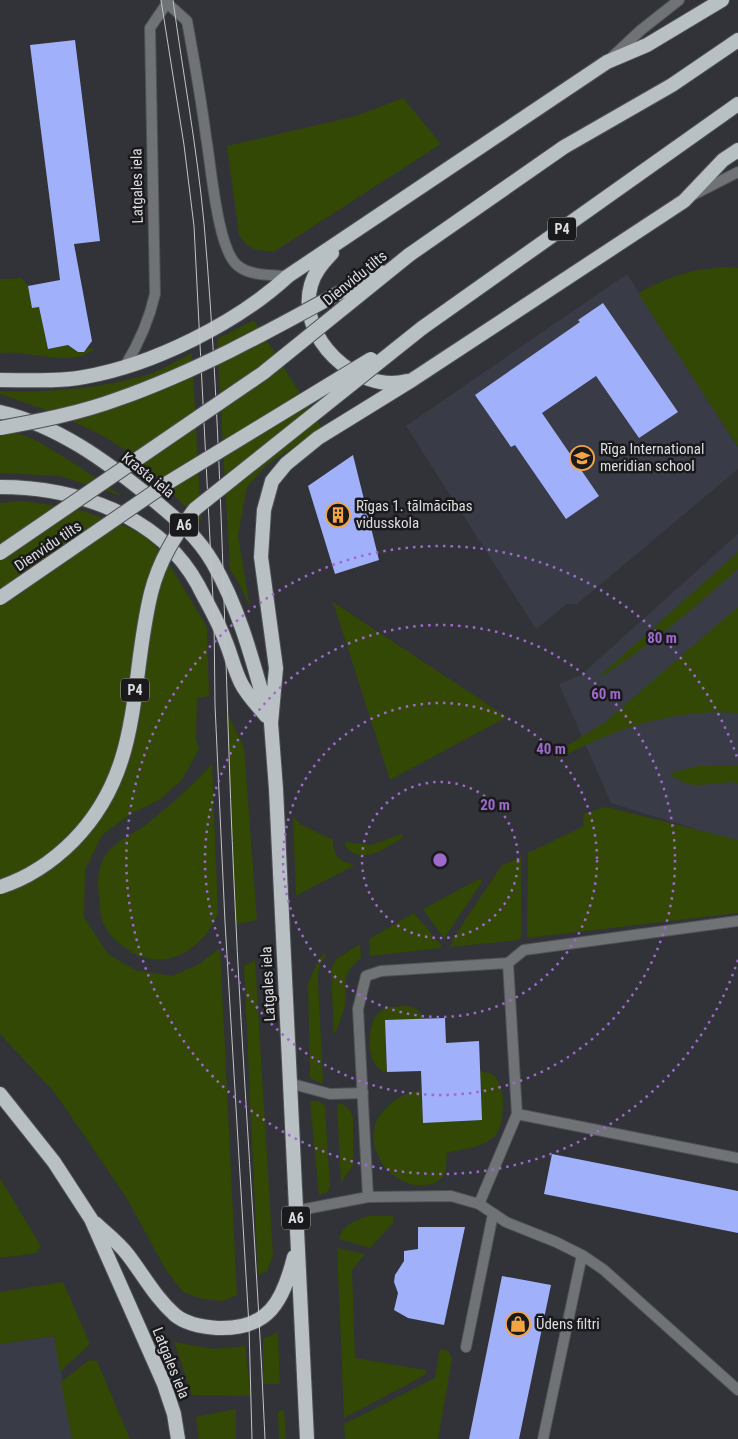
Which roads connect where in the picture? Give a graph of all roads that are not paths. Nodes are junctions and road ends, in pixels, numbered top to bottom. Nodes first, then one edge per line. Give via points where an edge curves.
1 (679, 0) edge
2 (722, 0) edge
3 (166, 2) edge
4 (738, 40) edge
5 (607, 62) junction
6 (738, 104) edge
7 (738, 150) edge
8 (738, 172) edge
9 (684, 201) junction
10 (368, 224) junction
11 (409, 255) junction
12 (288, 276) junction
13 (422, 328) junction
14 (125, 366) junction
15 (0, 380) edge
16 (412, 380) junction
17 (0, 412) edge
18 (0, 428) edge
19 (0, 487) edge
20 (0, 553) edge
21 (0, 598) edge
22 (271, 723) junction
23 (0, 886) edge
24 (738, 921) edge
25 (508, 963) junction
26 (290, 1084) junction
27 (362, 1093) junction
28 (0, 1094) edge
29 (517, 1114) junction
30 (738, 1158) edge
31 (368, 1197) junction
32 (479, 1204) junction
33 (295, 1211) junction
34 (493, 1214) junction
35 (91, 1219) junction
36 (297, 1243) junction
37 (582, 1255) junction
38 (466, 1347) dead end
39 (738, 1390) edge
40 (178, 1439) edge
41 (307, 1439) edge
42 (543, 1439) edge

1 - 5 street
2 - 5 highway via 647,45
3 - 12 street, Latgales iela via 187,21 219,220 228,254 237,265 249,270
3 - 14 street, Latgales iela via 150,28 154,294 150,318
4 - 11 highway, Dienvidu tilts via 672,85 564,147
5 - 10 highway
6 - 13 highway, Dienvidu tilts / P4
7 - 9 highway via 723,160
8 - 9 street
9 - 16 highway
10 - 12 highway
10 - 16 highway via 334,251 314,275 310,287 311,318 323,344 346,367 380,382
11 - 18 highway, bridge via 242,344 161,382 90,408
11 - 20 highway, Dienvidu tilts, bridge via 262,373
12 - 14 highway via 211,329
13 - 21 highway, Dienvidu tilts, bridge via 169,482
13 - 23 highway, P4, bridge via 194,509 175,535 151,592 125,752 106,799 88,825 61,853 40,869
14 - 15 highway via 84,377
16 - 22 highway via 318,438 286,464 272,482 264,510 261,558 276,668
17 - 22 highway, Krasta iela / A6 via 50,430 82,447 112,466 188,529 211,560 241,620
19 - 22 highway via 39,488 104,505 142,526 176,555 197,584 225,638 241,683
22 - 26 highway, Latgales iela / A6
24 - 25 street via 524,950
25 - 27 street via 380,971 366,976 358,1009
25 - 29 street
26 - 27 street via 330,1094
26 - 33 highway, Latgales iela / A6
27 - 31 street
28 - 35 highway, Latgales iela / A6 via 54,1162
29 - 30 street
29 - 32 street
31 - 32 street via 451,1196
31 - 33 street
32 - 34 street
33 - 36 highway, Latgales iela / A6
34 - 37 street
34 - 38 street
35 - 36 highway, Latgales iela / A6 via 128,1254 151,1290 176,1316 209,1328 235,1328 260,1321 286,1287
35 - 40 highway, Latgales iela / A6 via 164,1384
36 - 41 highway, Latgales iela / A6
37 - 39 street via 604,1270
37 - 42 street

